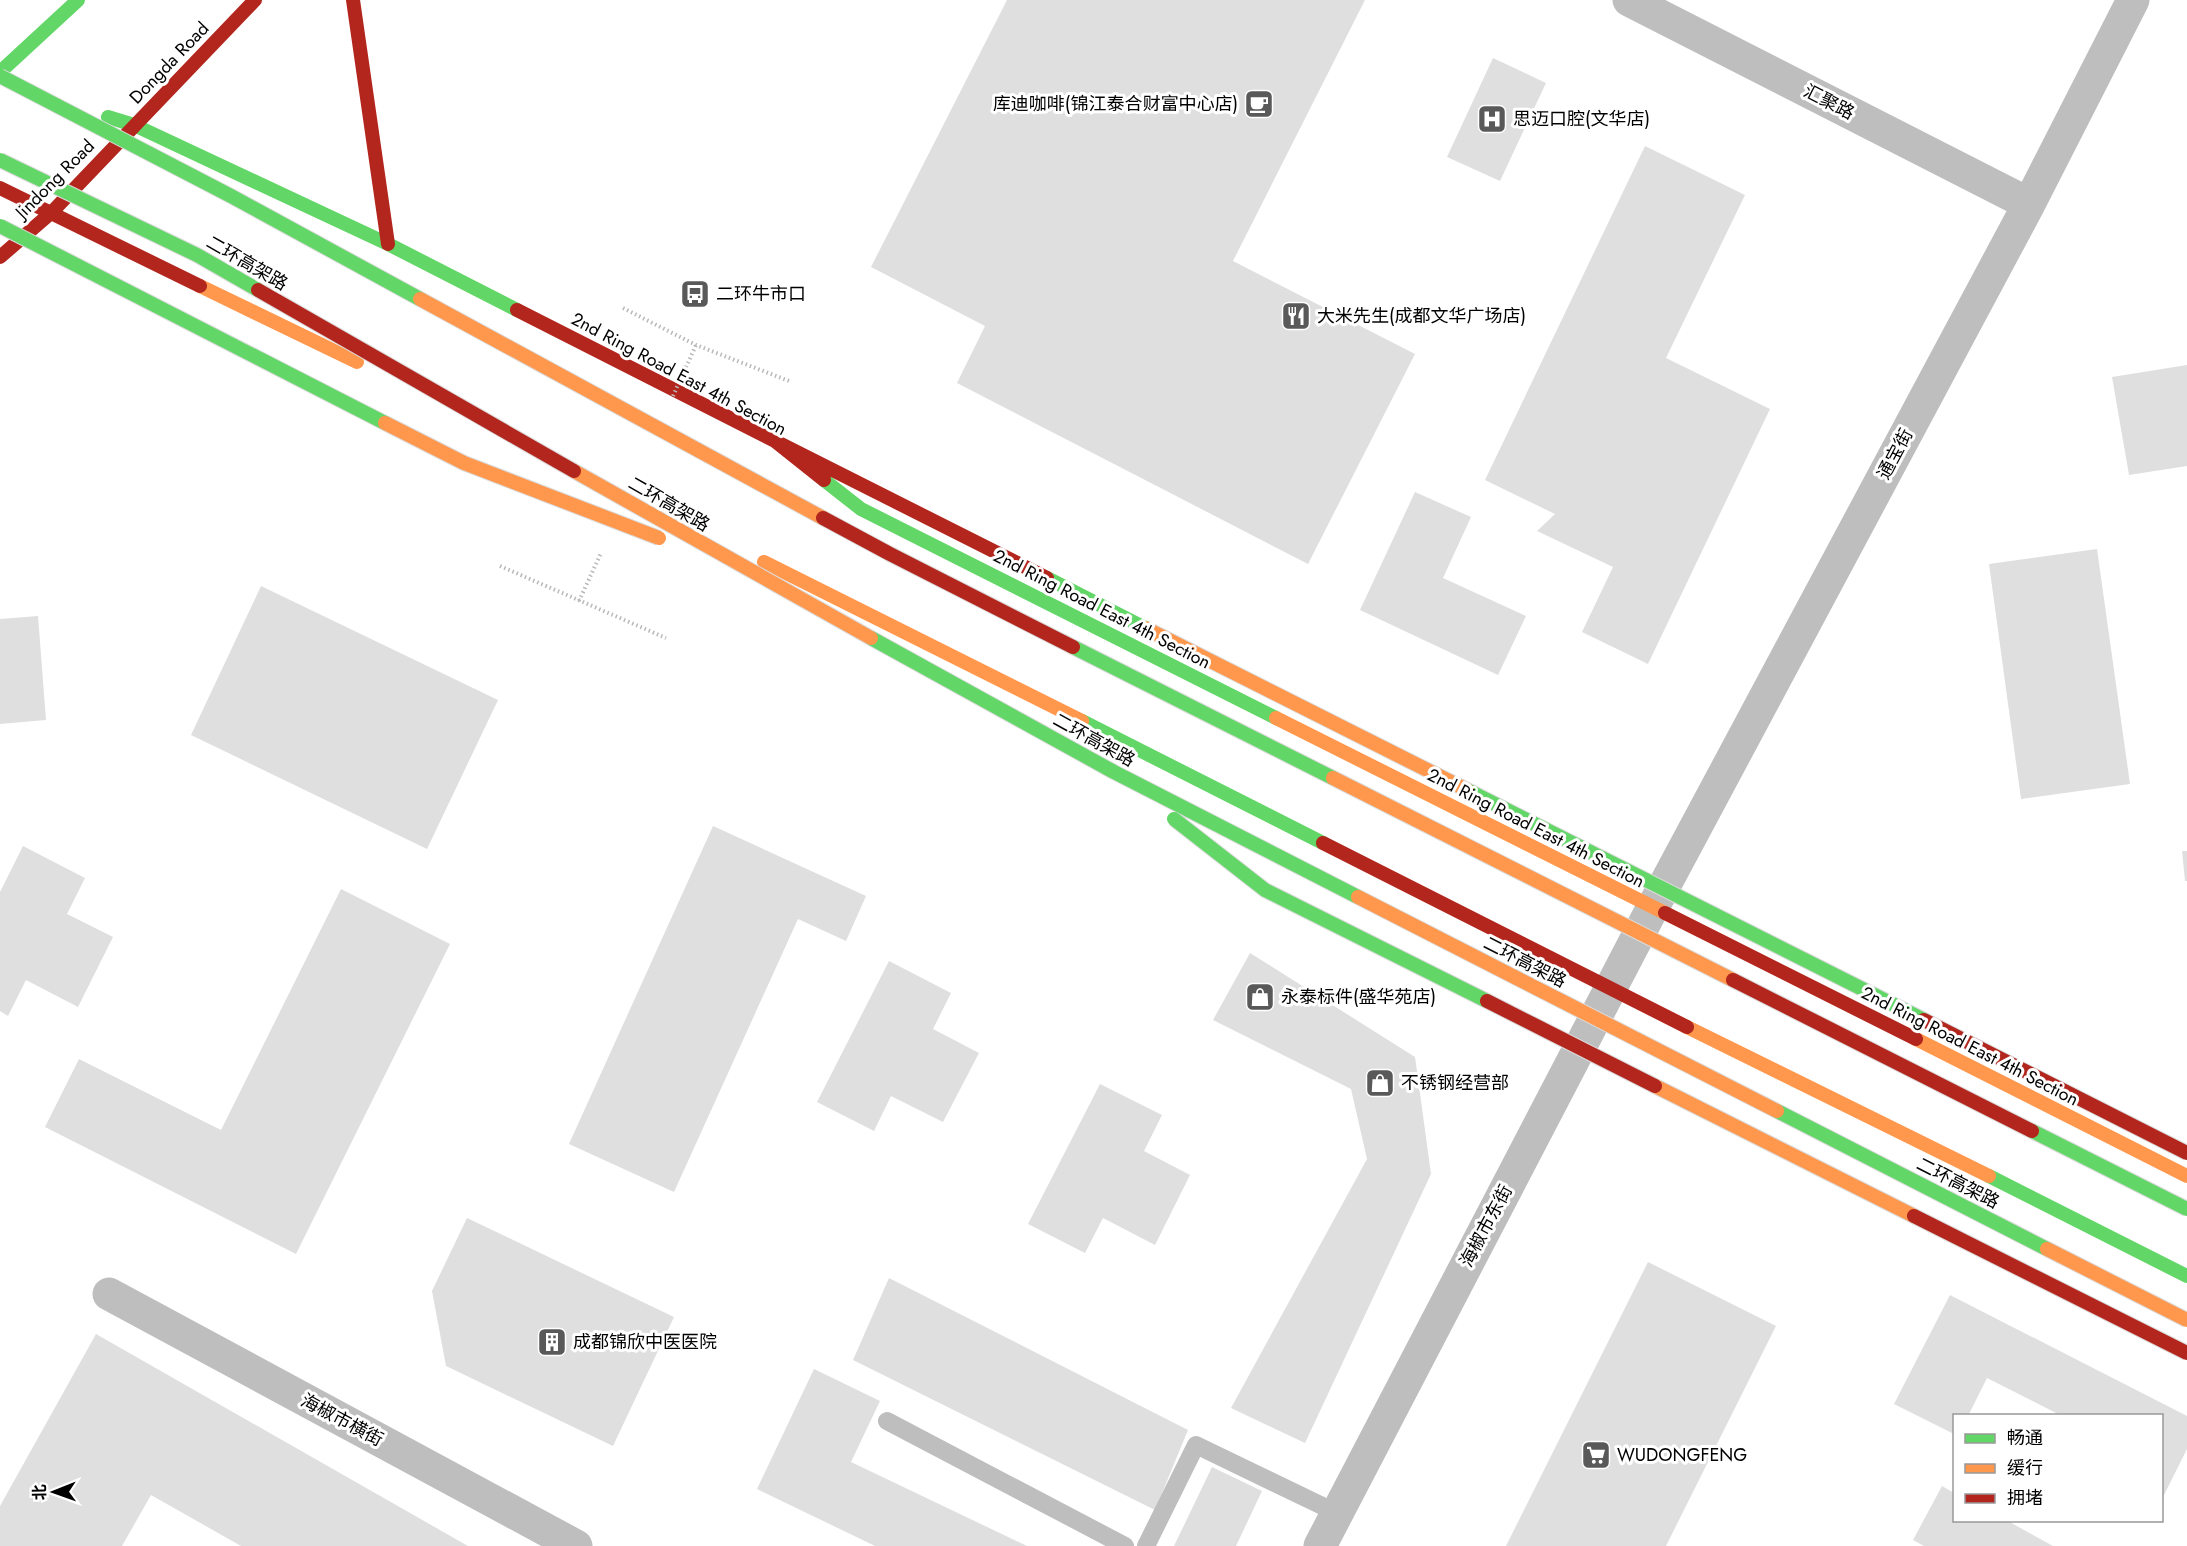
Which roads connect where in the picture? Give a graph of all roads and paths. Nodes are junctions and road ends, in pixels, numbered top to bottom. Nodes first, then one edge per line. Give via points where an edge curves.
1 (78, 0) edge
2 (255, 0) edge
3 (353, 0) edge
4 (1629, 0) edge
5 (2133, 0) edge
6 (0, 74) edge
7 (0, 86) edge
8 (134, 125) junction
9 (0, 160) edge
10 (0, 188) edge
11 (2029, 204) junction
12 (52, 212) junction
13 (0, 226) edge
14 (388, 244) junction
15 (0, 257) edge
16 (623, 308) dead end
17 (789, 381) dead end
18 (775, 441) junction
19 (500, 566) dead end
20 (759, 576) junction
21 (666, 638) dead end
22 (1114, 772) junction
23 (1653, 907) junction
24 (1610, 989) junction
25 (2187, 1153) edge
26 (2187, 1176) edge
27 (2187, 1209) edge
28 (2187, 1276) edge
29 (109, 1294) dead end
30 (2187, 1320) edge
31 (2187, 1353) edge
32 (887, 1421) dead end
33 (1337, 1513) junction
34 (576, 1546) edge
35 (1125, 1546) edge
36 (1146, 1546) edge
37 (1320, 1546) edge

1 - 6 main road
2 - 8 main road, Dongda Road
3 - 14 main road
4 - 11 street, 汇聚路
5 - 11 street, 通宝街
6 - 27 main road, bridge via 890,554
7 - 8 main road, 2nd Ring Road East 4th Section
8 - 12 main road, Jindong Road
8 - 14 main road, 2nd Ring Road East 4th Section
9 - 20 main road, 二环高架路, bridge via 197,255
10 - 12 main road
11 - 23 street, 通宝街
12 - 15 main road, Jindong Road
12 - 24 main road via 941,649
13 - 20 main road, bridge via 464,463
14 - 18 main road, 2nd Ring Road East 4th Section
16 - 17 path via 696,345
18 - 23 main road, 2nd Ring Road East 4th Section via 861,509
18 - 25 main road, bridge
19 - 21 path
20 - 22 main road, 二环高架路, bridge
22 - 30 main road, 二环高架路, bridge
22 - 31 main road, bridge via 1265,890
23 - 24 street, 海椒市东街
23 - 26 main road, 2nd Ring Road East 4th Section
24 - 28 main road
24 - 33 street, 海椒市东街
29 - 34 street, 海椒市横街
32 - 35 lane
33 - 36 lane via 1196,1445
33 - 37 street, 海椒市东街

